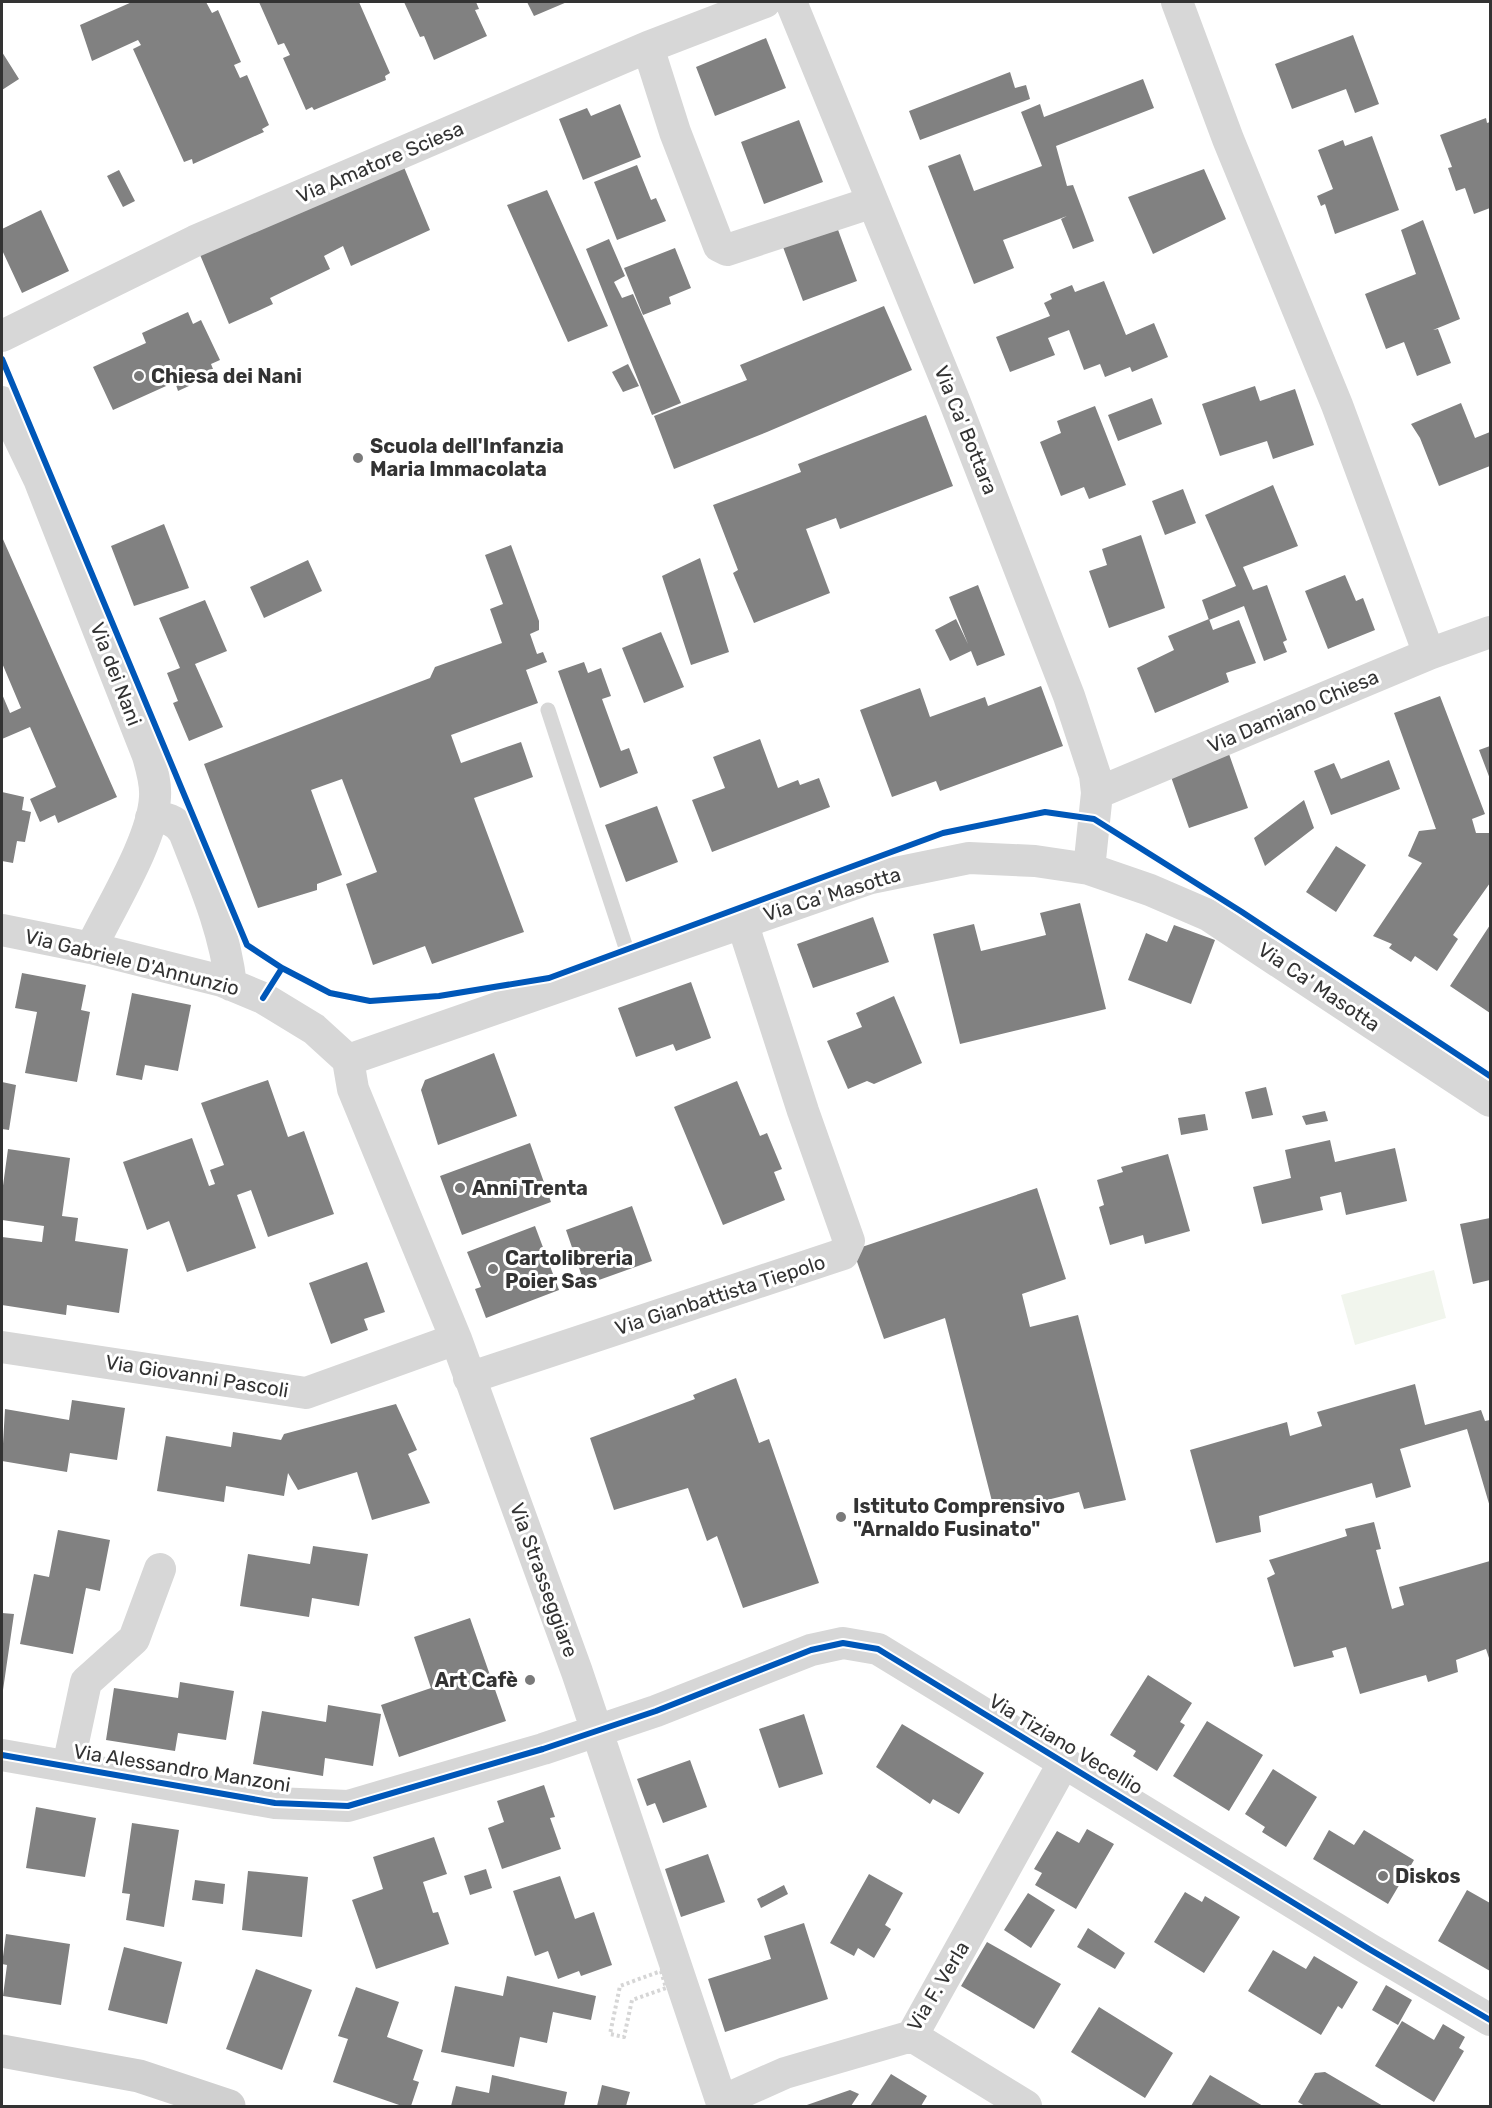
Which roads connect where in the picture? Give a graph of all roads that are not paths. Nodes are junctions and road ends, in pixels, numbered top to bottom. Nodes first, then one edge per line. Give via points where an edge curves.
1 (765, 2) edge
2 (791, 2) edge
3 (1177, 2) edge
4 (648, 47) junction
5 (873, 202) junction
6 (2, 336) edge
7 (2, 402) edge
8 (1491, 632) edge
9 (1429, 654) junction
10 (548, 710) dead end
11 (1096, 793) junction
12 (151, 818) junction
13 (1089, 869) junction
14 (742, 922) junction
15 (2, 930) edge
16 (91, 948) junction
17 (630, 960) junction
18 (231, 985) junction
19 (348, 1060) junction
20 (1491, 1101) edge
21 (456, 1339) junction
22 (2, 1347) edge
23 (469, 1378) junction
24 (160, 1569) dead end
25 (598, 1730) junction
26 (2, 1755) edge
27 (1064, 1762) junction
28 (68, 1766) junction
29 (1491, 2020) edge
30 (912, 2036) junction
31 (2, 2051) edge
32 (722, 2104) edge
33 (229, 2106) edge
34 (1026, 2106) edge

1 - 4 street, Via Amatore Sciesa
2 - 5 street, Via Ca' Bottara
3 - 9 street via 1228,140 1337,405
4 - 5 street via 675,132 719,246 727,250
4 - 6 street, Via Amatore Sciesa via 195,241
5 - 11 street, Via Ca' Bottara via 1069,696 1095,775
7 - 12 street, Via dei Nani via 39,479 148,756 155,784
8 - 9 street, Via Damiano Chiesa
9 - 11 street, Via Damiano Chiesa
10 - 17 lane
11 - 13 street, Via Ca' Bottara
12 - 16 street, Via dei Nani
12 - 18 street via 171,820 184,832 221,927
13 - 14 street, Via Ca' Masotta via 1035,861 969,858 871,878
13 - 20 street, Via Ca' Masotta via 1208,915
14 - 17 street, Via Ca' Masotta
14 - 23 street, Via Gianbattista Tiepolo via 849,1241 847,1248 843,1254
15 - 16 street, Via Gabriele D'Annunzio
16 - 18 street, Via Gabriele D'Annunzio
17 - 19 street, Via Ca' Masotta
18 - 19 street, Via Gabriele D'Annunzio via 263,998 314,1029
19 - 21 street, Via Strasseggiare via 353,1089
21 - 22 street, Via Giovanni Pascoli via 306,1393
21 - 23 street, Via Strasseggiare
23 - 25 street, Via Strasseggiare
24 - 28 street, Via Alessandro Manzoni via 134,1639 86,1682
25 - 27 street, Via Tiziano Vecellio via 811,1650 843,1643 878,1649
25 - 28 street, Via Alessandro Manzoni via 348,1806 275,1803
25 - 32 street, Via Strasseggiare
26 - 28 street, Via Alessandro Manzoni
27 - 29 street, Via Tiziano Vecellio
27 - 30 street, Via F. Verla
30 - 32 street, Via F. Verla via 785,2073
30 - 34 street
31 - 33 street via 139,2076

